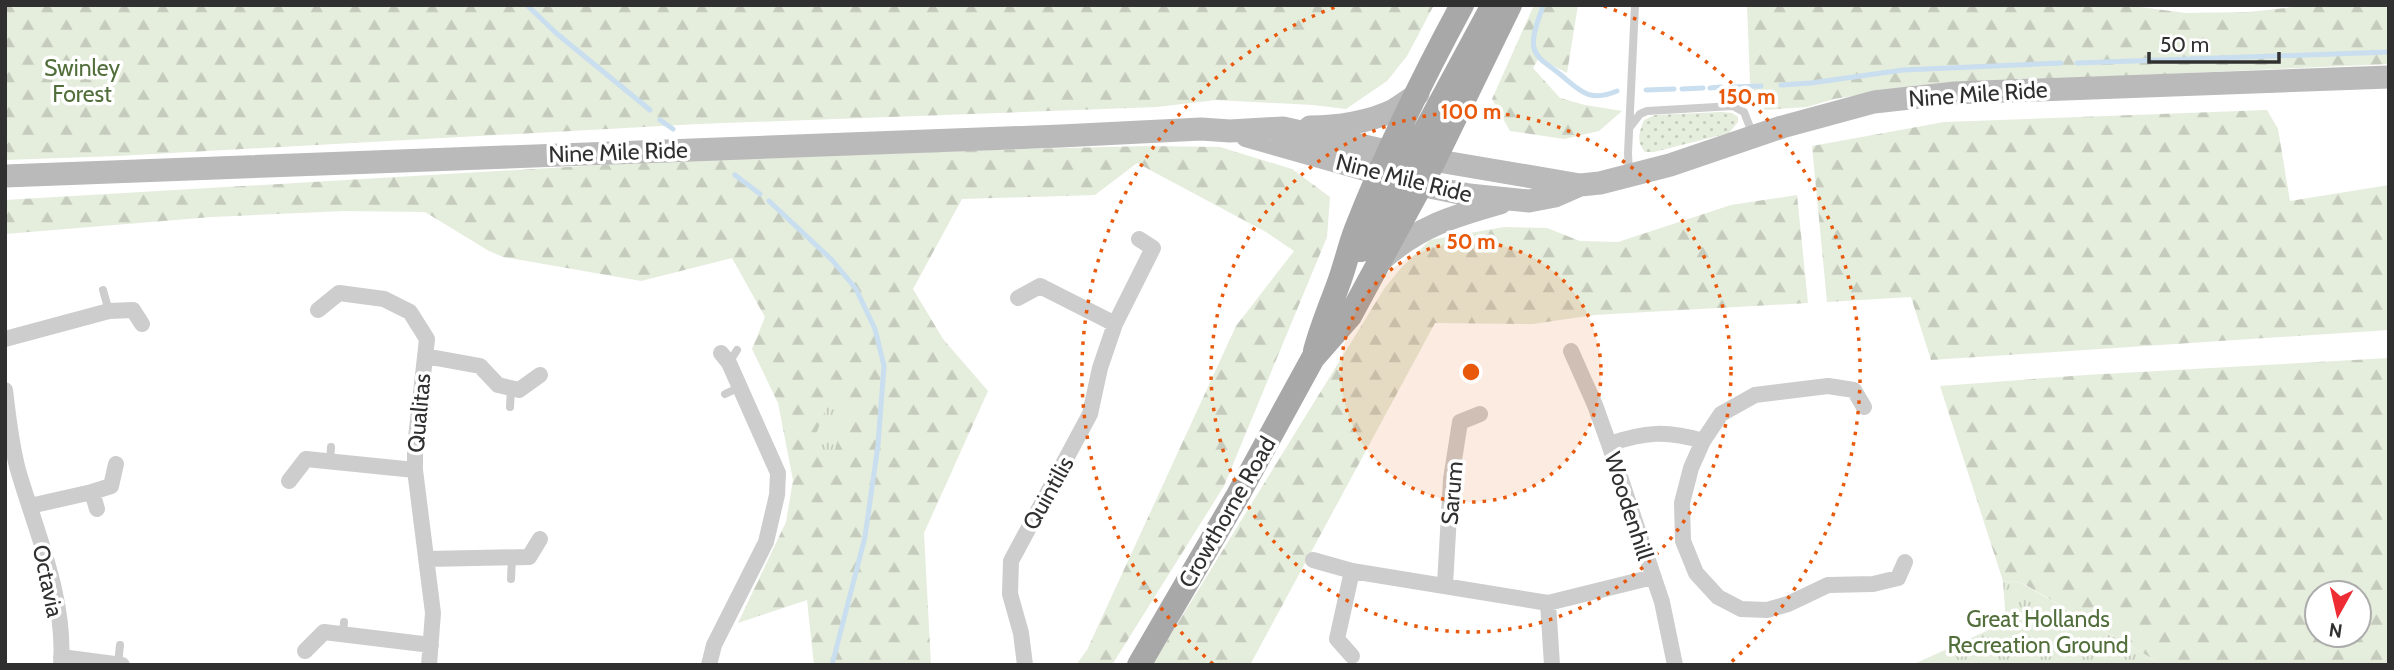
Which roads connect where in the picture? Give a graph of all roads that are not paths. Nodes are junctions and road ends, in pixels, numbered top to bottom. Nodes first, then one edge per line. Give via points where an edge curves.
1 (1462, 5) edge
2 (1493, 5) edge
3 (1510, 5) edge
4 (1635, 5) edge
5 (2389, 77) edge
6 (1418, 94) junction
7 (1631, 97) junction
8 (1655, 110) junction
9 (1283, 128) junction
10 (1629, 130) junction
11 (1230, 131) junction
12 (1753, 136) junction
13 (1399, 154) junction
14 (1434, 161) junction
15 (5, 176) edge
16 (1629, 176) junction
17 (1401, 180) junction
18 (1580, 185) junction
19 (1509, 200) junction
20 (1139, 239) dead end
21 (1380, 261) junction
22 (103, 290) dead end
23 (1018, 298) dead end
24 (318, 310) dead end
25 (109, 311) junction
26 (142, 324) dead end
27 (1115, 324) junction
28 (5, 340) edge
29 (1571, 351) dead end
30 (729, 355) dead end
31 (425, 356) junction
32 (1313, 358) junction
33 (540, 375) dead end
34 (511, 388) junction
35 (5, 390) edge
36 (510, 407) dead end
37 (1864, 407) dead end
38 (1479, 414) dead end
39 (1703, 441) junction
40 (1609, 444) junction
41 (116, 464) dead end
42 (11, 470) edge
43 (415, 470) junction
44 (289, 481) dead end
45 (92, 492) junction
46 (30, 506) junction
47 (97, 509) dead end
48 (540, 539) dead end
49 (512, 558) junction
50 (427, 559) junction
51 (1313, 560) dead end
52 (1905, 562) dead end
53 (1352, 571) junction
54 (1653, 577) junction
55 (512, 579) dead end
56 (1445, 585) junction
57 (1548, 603) junction
58 (120, 645) dead end
59 (431, 645) junction
60 (304, 651) dead end
61 (1352, 656) dead end
62 (61, 661) edge
63 (120, 664) edge
64 (429, 665) edge
65 (709, 665) edge
66 (1025, 665) edge
67 (1139, 665) edge
68 (1552, 665) edge
69 (1675, 665) edge

1 - 6 main road
2 - 13 main road via 1422,138
3 - 14 main road
4 - 7 lane
5 - 12 main road, Nine Mile Ride via 1910,97 1820,115
6 - 9 main road via 1393,110 1368,118
6 - 13 main road
7 - 8 lane
7 - 10 lane
8 - 10 lane via 1640,114
8 - 12 lane via 1733,106 1744,112
9 - 11 main road, Nine Mile Ride
9 - 13 main road, Nine Mile Ride
10 - 16 lane
11 - 15 main road, Nine Mile Ride
11 - 17 main road, Nine Mile Ride
12 - 16 main road, Nine Mile Ride
13 - 14 main road, Nine Mile Ride
13 - 17 main road
14 - 17 main road
14 - 18 main road, Nine Mile Ride
16 - 18 main road, Nine Mile Ride
17 - 19 main road, Nine Mile Ride
17 - 21 main road, Crowthorne Road
17 - 32 main road, Crowthorne Road via 1349,247
18 - 19 main road, Nine Mile Ride via 1555,196
19 - 21 main road via 1445,219
20 - 27 street, Quintilis via 1153,247
21 - 32 main road, Crowthorne Road via 1350,316
22 - 25 lane
23 - 27 street via 1040,286
24 - 31 street, Qualitas via 339,293 384,299 410,312 427,339
25 - 26 street via 133,310
25 - 28 street
27 - 66 street, Quintilis via 1090,414 1010,561 1010,594
29 - 40 street, Woodenhill
30 - 65 street via 733,391 778,473 777,495 766,542 714,645
31 - 34 street, Qualitas via 480,366 498,385
31 - 43 street, Qualitas
32 - 67 main road, Crowthorne Road
33 - 34 street via 519,390
34 - 36 lane
35 - 42 street, Octavia
37 - 39 street via 1854,390 1828,386 1755,396 1721,414
38 - 56 street, Sarum via 1460,422 1451,478
39 - 40 street via 1666,433 1638,434
39 - 52 street via 1682,503 1684,541 1696,573 1718,597 1741,609 1767,610 1828,585 1898,578
40 - 54 street, Woodenhill
41 - 45 street via 111,486
42 - 46 street, Octavia
43 - 44 street, Qualitas via 330,454 306,460
43 - 50 street, Qualitas
45 - 46 street
45 - 47 street
46 - 62 street, Octavia via 51,580
48 - 49 street via 529,557
49 - 50 street
49 - 55 lane
50 - 59 street, Qualitas
51 - 53 street
53 - 56 street
53 - 61 street via 1337,639
54 - 57 street
54 - 69 street, Woodenhill
56 - 57 street
57 - 68 street
58 - 63 lane, Octavia
59 - 60 street via 343,628 324,632
59 - 64 street, Qualitas
62 - 63 street, Octavia

